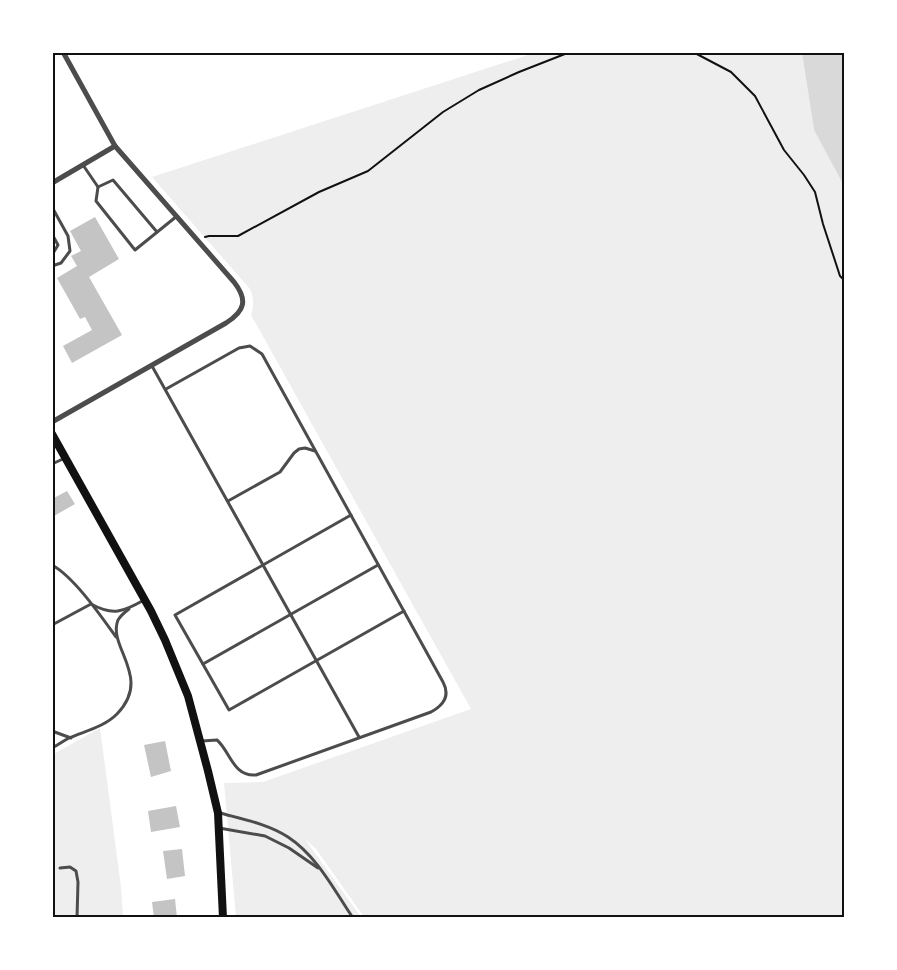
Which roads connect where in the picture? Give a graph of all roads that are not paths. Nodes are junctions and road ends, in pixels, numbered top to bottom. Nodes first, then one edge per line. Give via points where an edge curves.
1 (63, 52) edge
2 (115, 146) junction
3 (83, 165) junction
4 (52, 183) edge
5 (98, 186) junction
6 (53, 209) edge
7 (178, 216) junction
8 (158, 232) junction
9 (52, 234) edge
10 (52, 255) edge
11 (52, 266) edge
12 (152, 366) junction
13 (166, 389) junction
14 (52, 422) edge
15 (52, 434) edge
16 (316, 451) junction
17 (65, 457) junction
18 (52, 464) edge
19 (228, 502) junction
20 (351, 514) junction
21 (263, 564) junction
22 (378, 564) junction
23 (52, 565) edge
24 (144, 600) junction
25 (91, 604) junction
26 (129, 609) junction
27 (404, 611) junction
28 (291, 614) junction
29 (52, 625) edge
30 (117, 638) junction
31 (316, 660) junction
32 (202, 664) junction
33 (52, 731) edge
34 (360, 737) junction
35 (71, 738) junction
36 (201, 741) junction
37 (52, 748) edge
38 (218, 813) junction
39 (219, 828) junction
40 (60, 868) dead end
41 (320, 870) junction
42 (76, 918) edge
43 (223, 918) edge
44 (353, 918) edge

1 - 2 street
2 - 3 street
2 - 7 street
3 - 4 street
3 - 5 lane
5 - 8 lane via 113,180
5 - 8 lane via 96,201 134,250
6 - 11 lane via 68,236 70,251 61,263
7 - 8 lane
7 - 12 street via 239,288 243,302 236,317
9 - 10 lane via 58,245
12 - 13 lane
12 - 14 street
13 - 16 lane via 239,348 250,346 265,360
13 - 19 lane
15 - 17 main road
16 - 19 lane via 299,449 280,472
16 - 20 lane
17 - 18 lane
17 - 24 main road
19 - 21 lane
20 - 21 lane
20 - 22 lane
21 - 28 lane
21 - 32 lane via 175,615
22 - 27 lane
22 - 28 lane
23 - 25 lane
24 - 26 lane
24 - 36 main road via 188,696
25 - 26 lane via 107,611
25 - 29 lane
25 - 30 lane
26 - 30 lane via 118,621
27 - 31 lane
27 - 34 lane via 446,687 446,697 441,706 431,712
28 - 31 lane
28 - 32 lane
30 - 35 lane via 130,674 126,699 111,718
31 - 32 lane via 228,710
31 - 34 lane
33 - 35 lane
34 - 36 lane via 251,776 233,764 219,741
35 - 37 lane
36 - 38 main road
38 - 39 main road
38 - 41 lane via 266,826 288,837 312,858
39 - 41 lane via 265,836
39 - 43 main road
40 - 42 lane via 70,867 76,871
41 - 44 lane

